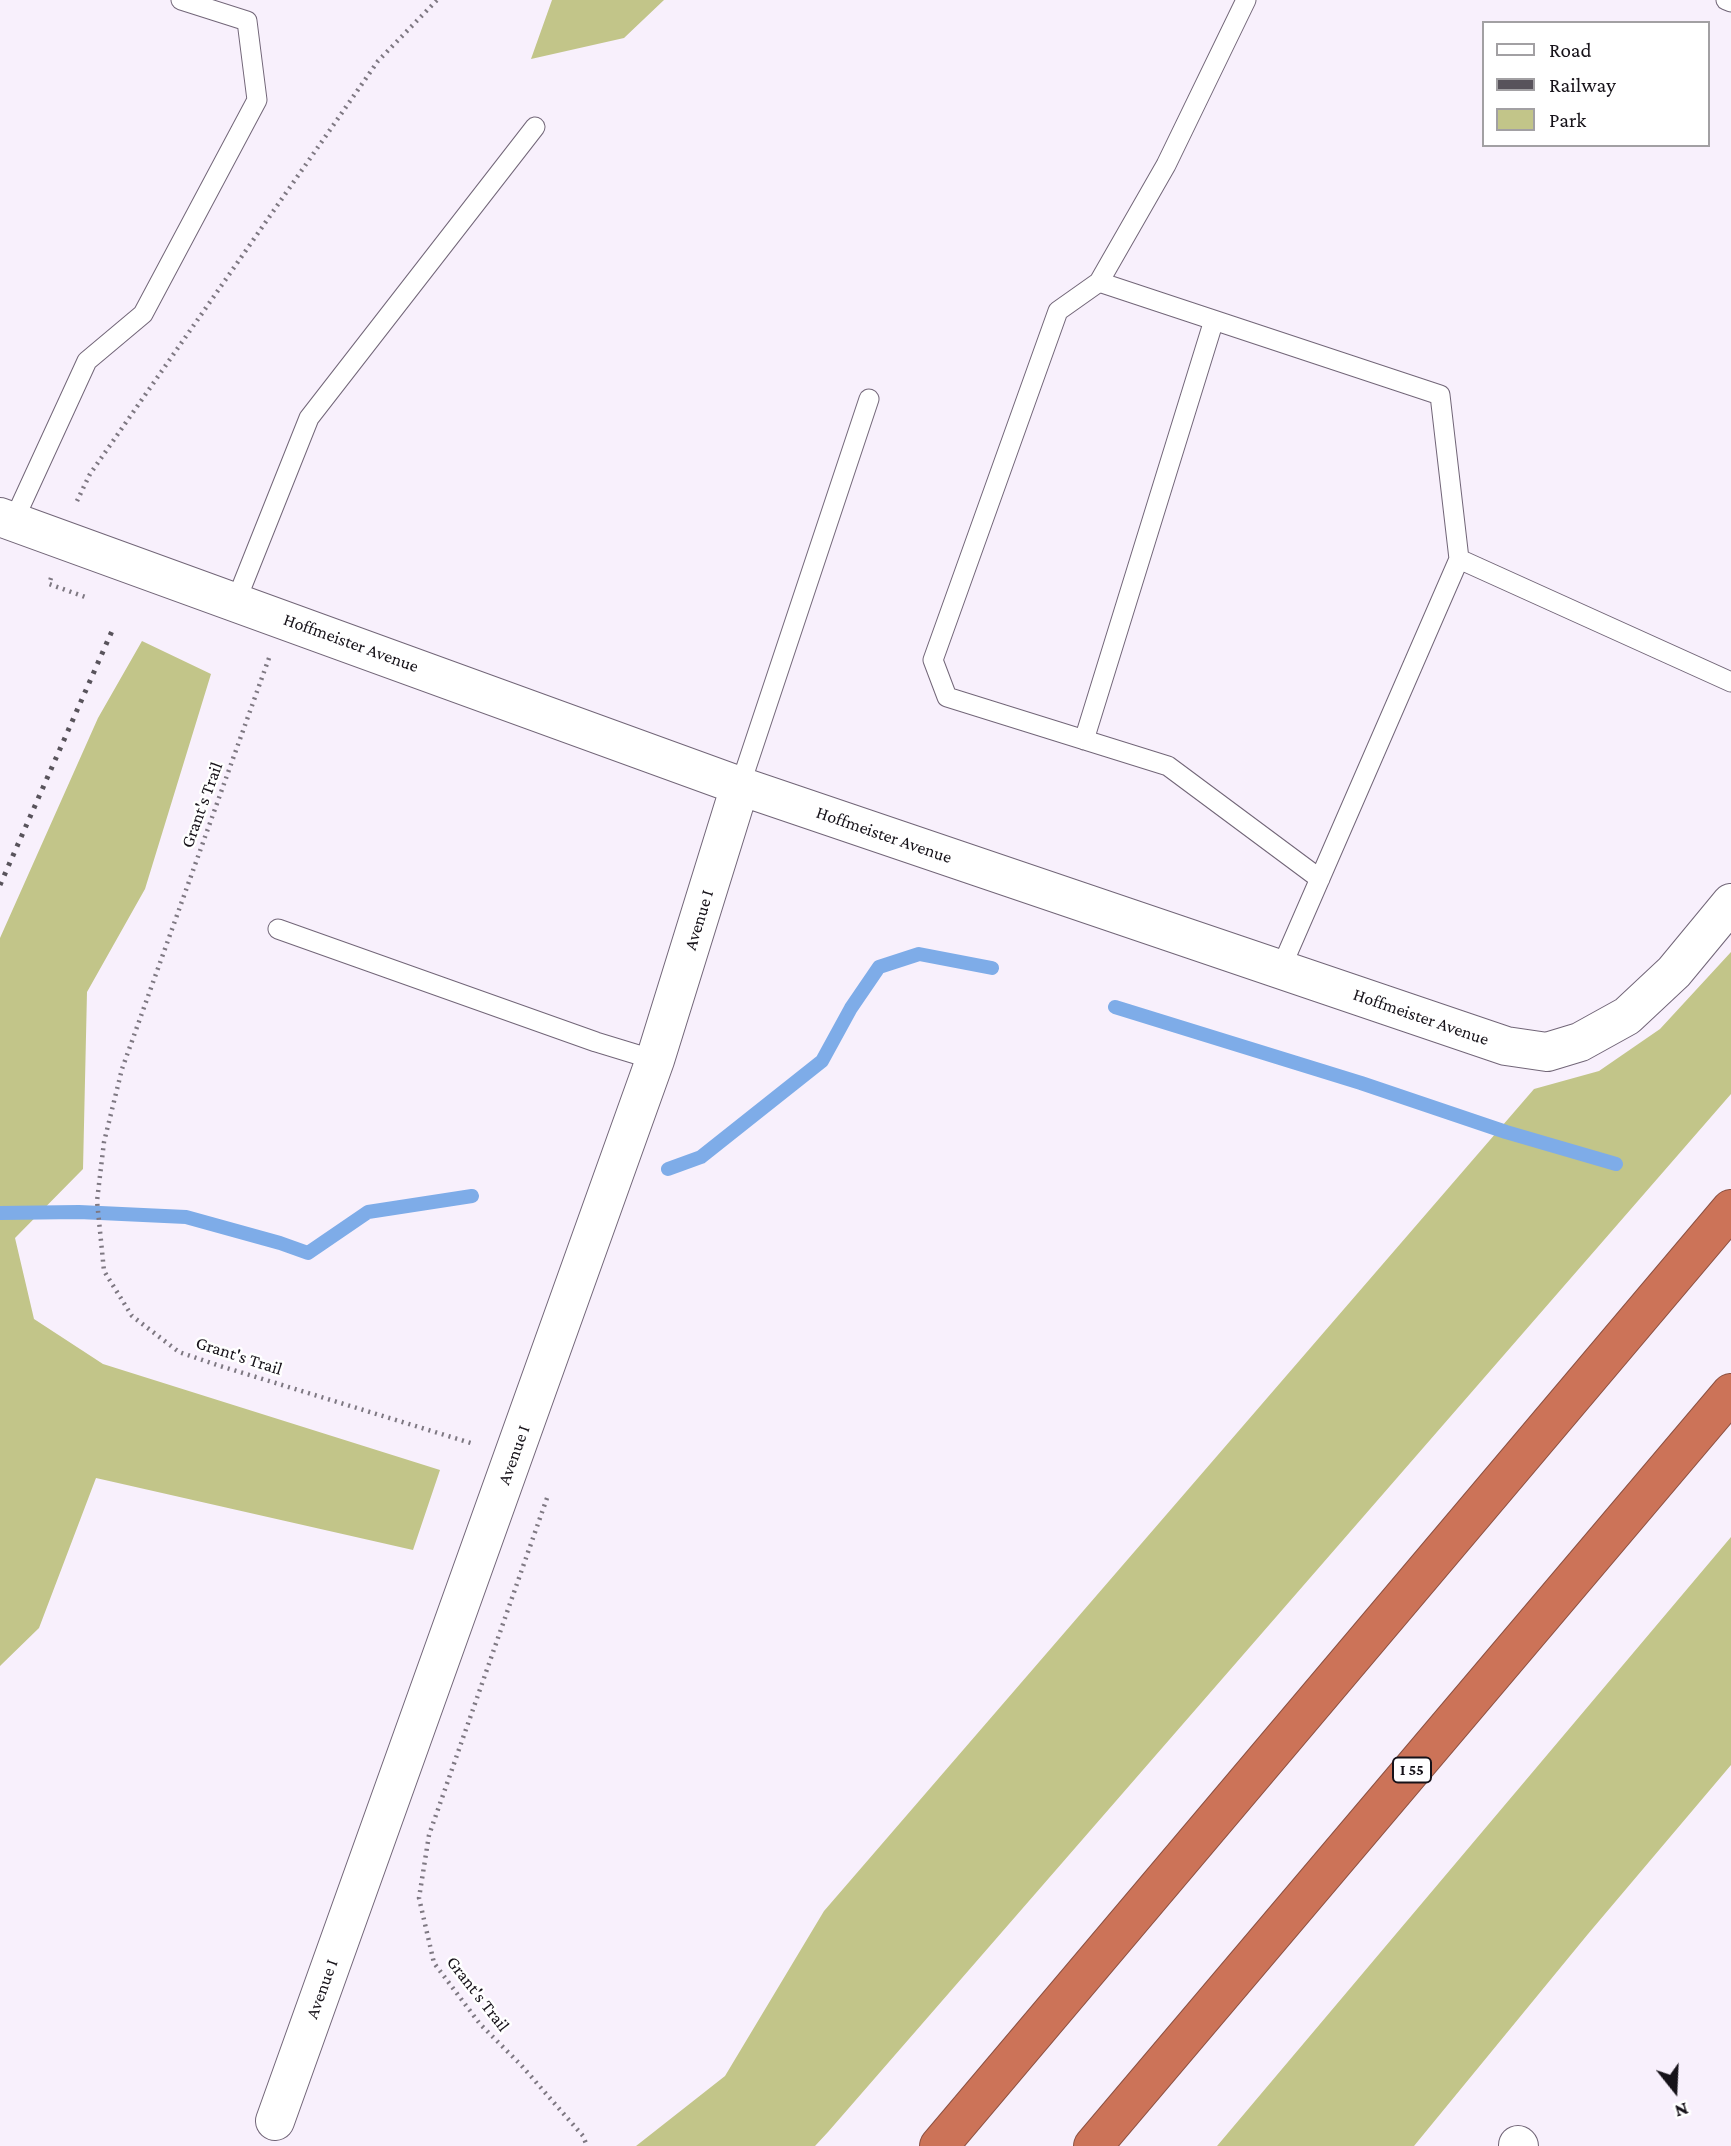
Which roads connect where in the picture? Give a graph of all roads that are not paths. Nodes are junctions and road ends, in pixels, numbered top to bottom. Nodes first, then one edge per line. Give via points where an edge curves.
1 (181, 0) edge
2 (1246, 0) edge
3 (1726, 0) edge
4 (1731, 2) edge
5 (535, 127) dead end
6 (1099, 282) junction
7 (1214, 320) junction
8 (869, 399) dead end
9 (6, 519) edge
10 (1459, 559) junction
11 (236, 601) junction
12 (1731, 682) edge
13 (1084, 740) junction
14 (740, 786) junction
15 (1320, 879) junction
16 (1731, 903) edge
17 (278, 929) dead end
18 (1281, 968) junction
19 (655, 1060) junction
20 (1731, 1209) edge
21 (1731, 1393) edge
22 (275, 2121) dead end
23 (939, 2146) edge
24 (1093, 2146) edge

1 - 9 lane via 247,21 257,100 143,314 87,361
2 - 6 lane via 1166,164
3 - 4 lane
5 - 11 lane via 309,418
6 - 7 lane
6 - 13 lane via 1058,311 933,660 947,697
7 - 10 lane via 1440,395
7 - 13 lane
8 - 14 lane
9 - 11 street, Hoffmeister Avenue
10 - 12 lane
10 - 15 lane
11 - 14 street, Hoffmeister Avenue
13 - 15 lane via 1168,766
14 - 18 street, Hoffmeister Avenue
14 - 19 street, Avenue I
15 - 18 lane
16 - 18 street, Hoffmeister Avenue via 1674,972 1626,1016 1580,1042 1547,1052 1506,1046
17 - 19 lane
19 - 22 street, Avenue I
20 - 23 highway
21 - 24 highway, I 55

